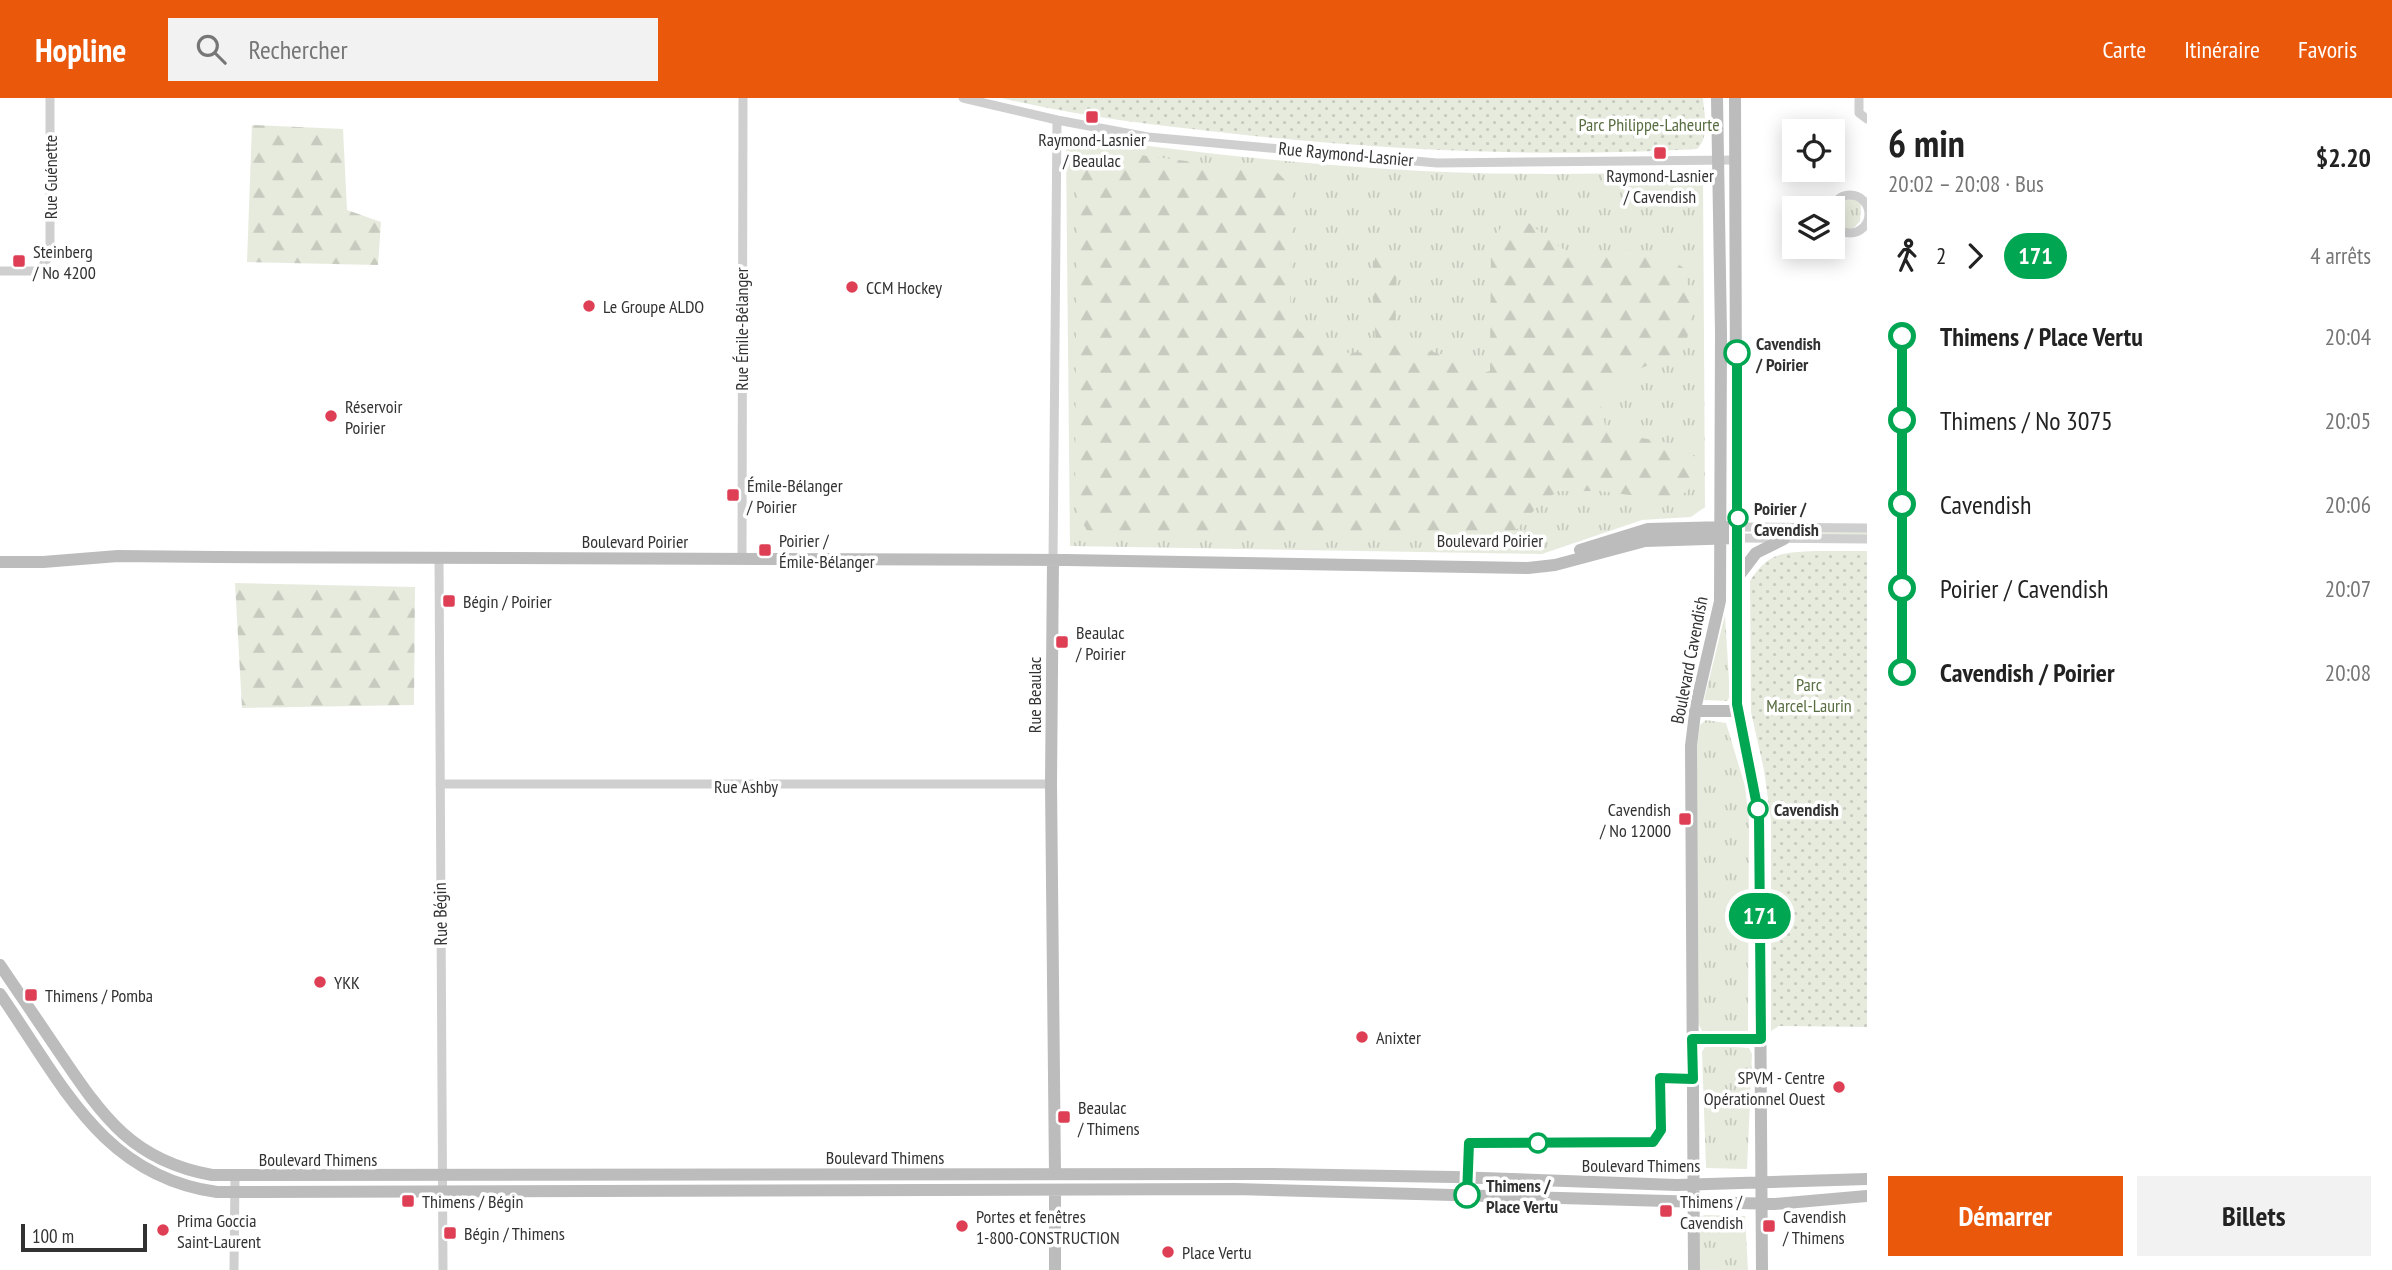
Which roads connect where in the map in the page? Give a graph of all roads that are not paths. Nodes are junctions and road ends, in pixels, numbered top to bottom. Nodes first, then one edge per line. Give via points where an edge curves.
1 (51, 98) edge
2 (743, 98) edge
3 (963, 98) edge
4 (1717, 98) edge
5 (1735, 98) edge
6 (1859, 98) edge
7 (1867, 119) edge
8 (1057, 120) junction
9 (1717, 160) junction
10 (1734, 160) junction
11 (1867, 224) edge
12 (0, 271) edge
13 (1720, 342) junction
14 (1737, 342) junction
15 (1867, 528) edge
16 (1721, 533) junction
17 (1737, 533) junction
18 (1784, 539) junction
19 (1867, 539) edge
20 (0, 555) edge
21 (76, 558) junction
22 (439, 558) junction
23 (742, 559) junction
24 (1054, 560) junction
25 (0, 562) edge
26 (1737, 578) junction
27 (1695, 711) junction
28 (1738, 711) junction
29 (440, 784) junction
30 (1051, 784) junction
31 (0, 965) edge
32 (14, 986) junction
33 (0, 995) edge
34 (1692, 1039) junction
35 (1761, 1039) junction
36 (1055, 1174) junction
37 (442, 1175) junction
38 (556, 1175) junction
39 (668, 1175) junction
40 (235, 1177) junction
41 (1867, 1179) edge
42 (1693, 1184) junction
43 (1762, 1184) junction
44 (1055, 1190) junction
45 (556, 1191) junction
46 (668, 1191) junction
47 (442, 1192) junction
48 (234, 1193) junction
49 (1867, 1196) edge
50 (1694, 1203) junction
51 (1762, 1203) junction
52 (234, 1270) edge
53 (443, 1270) edge
54 (1055, 1270) edge
55 (1694, 1270) edge
56 (1762, 1270) edge

1 - 12 street, Rue Guénette via 50,255 38,271
2 - 23 street, Rue Émile-Bélanger
3 - 8 street, Rue Raymond-Lasnier
4 - 9 street, Boulevard Cavendish
5 - 10 street, Boulevard Cavendish
6 - 7 street via 1859,113
8 - 9 street, Rue Raymond-Lasnier via 1148,137 1437,163
8 - 24 street, Rue Beaulac
9 - 10 street, Rue Raymond-Lasnier
9 - 13 street, Boulevard Cavendish
10 - 14 street, Boulevard Cavendish
11 - 11 street via 1867,205 1861,197 1843,195 1833,203 1832,223 1842,232 1856,232
13 - 14 street
13 - 16 street, Boulevard Cavendish
14 - 17 street, Boulevard Cavendish
15 - 17 street, Boulevard Poirier
16 - 17 street, Boulevard Poirier
16 - 24 street, Boulevard Poirier via 1645,541 1562,564 1528,568
16 - 27 street, Boulevard Cavendish via 1720,611
17 - 18 street, Boulevard Poirier
17 - 26 street, Boulevard Cavendish
18 - 19 street, Boulevard Poirier
18 - 26 street via 1756,553
20 - 21 street, Boulevard Poirier
21 - 22 street, Boulevard Poirier
21 - 25 street, Boulevard Poirier
22 - 23 street, Boulevard Poirier
22 - 29 street, Rue Bégin
23 - 24 street, Boulevard Poirier
24 - 30 street, Rue Beaulac
26 - 28 street, Boulevard Cavendish
27 - 28 street
27 - 34 street, Boulevard Cavendish via 1691,746
28 - 35 street, Boulevard Cavendish via 1759,816
29 - 30 street, Rue Ashby
29 - 37 street, Rue Bégin
30 - 36 street, Rue Beaulac
31 - 32 street, Boulevard Thimens
32 - 33 street
32 - 40 street, Boulevard Thimens via 95,1105 125,1138 174,1166
33 - 48 street, Boulevard Thimens via 76,1106 113,1148 169,1181
34 - 35 street
34 - 42 street, Boulevard Cavendish
35 - 43 street, Boulevard Cavendish
36 - 39 street, Boulevard Thimens
36 - 42 street, Boulevard Thimens
36 - 44 street, Rue Beaulac
37 - 38 street, Boulevard Thimens
37 - 40 street, Boulevard Thimens
37 - 47 street, Rue Bégin
38 - 39 street, Boulevard Thimens
38 - 45 street
39 - 46 street
40 - 48 street
41 - 43 street, Boulevard Thimens
42 - 43 street, Boulevard Thimens
42 - 50 street, Boulevard Cavendish
43 - 51 street, Boulevard Cavendish
44 - 46 street, Boulevard Thimens
44 - 50 street, Boulevard Thimens via 1310,1190
44 - 54 street, Rue Beaulac
45 - 46 street, Boulevard Thimens
45 - 47 street, Boulevard Thimens
47 - 48 street, Boulevard Thimens
47 - 53 street, Rue Bégin
48 - 52 street
49 - 51 street, Boulevard Thimens
50 - 51 street, Boulevard Thimens
50 - 55 street, Boulevard Cavendish
51 - 56 street, Boulevard Cavendish

